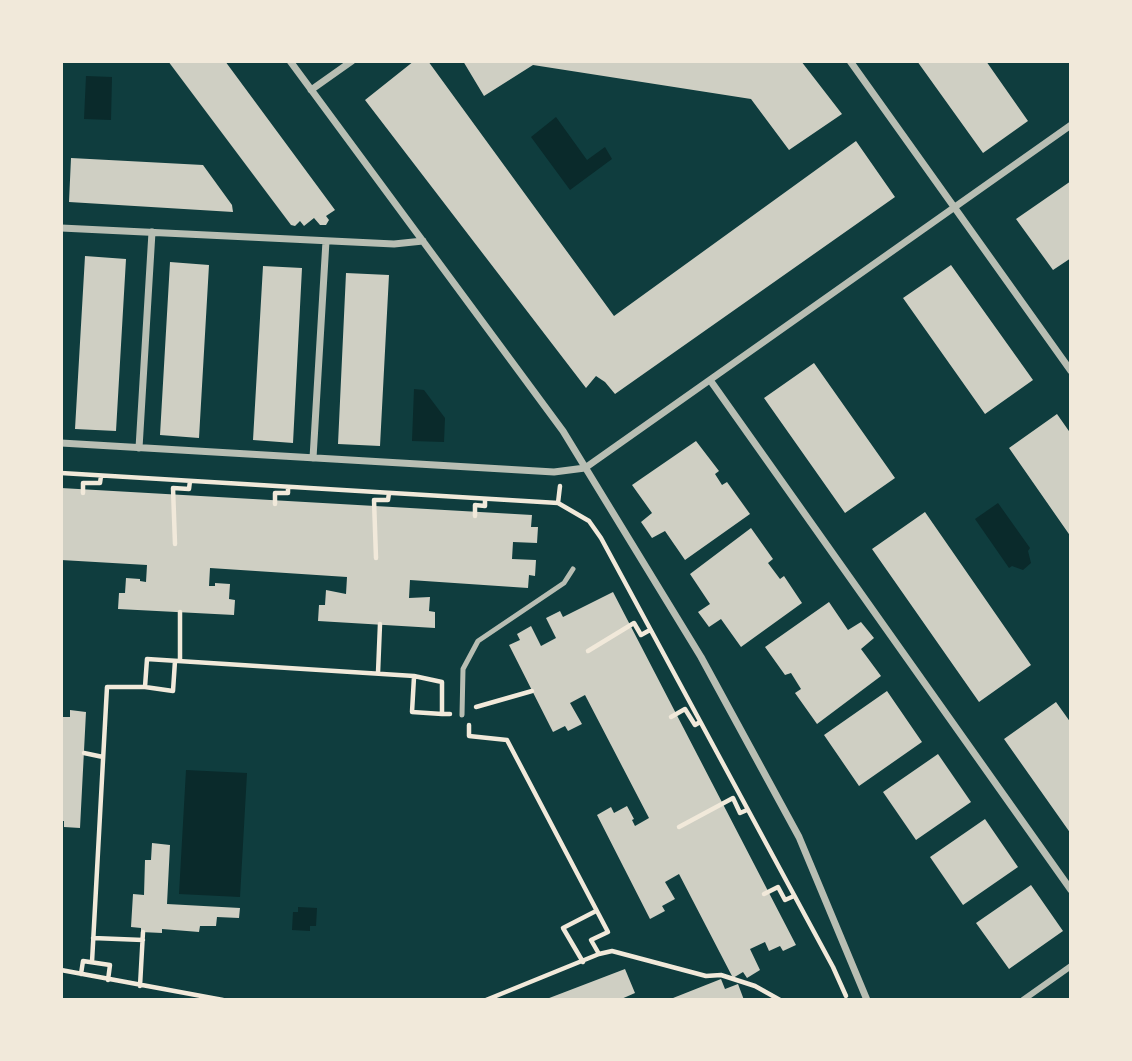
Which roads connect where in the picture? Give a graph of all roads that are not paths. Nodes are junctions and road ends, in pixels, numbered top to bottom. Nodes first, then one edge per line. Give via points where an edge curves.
1 (290, 61) edge
2 (352, 61) edge
3 (850, 61) edge
4 (311, 90) junction
5 (1071, 125) edge
6 (955, 207) junction
7 (61, 228) edge
8 (152, 232) junction
9 (326, 241) junction
10 (423, 241) junction
11 (1071, 371) edge
12 (710, 380) junction
13 (61, 443) edge
14 (139, 448) junction
15 (313, 458) junction
16 (585, 468) junction
17 (573, 569) dead end
18 (461, 715) road end
19 (1071, 890) edge
20 (1071, 966) edge
21 (867, 1000) edge
22 (1023, 1000) edge

1 - 4 street
2 - 4 street
3 - 6 street
4 - 10 street
5 - 6 street
6 - 11 street
6 - 12 street
7 - 8 street
8 - 9 street
8 - 14 street
9 - 10 street
9 - 15 street
10 - 16 street via 563,431
12 - 16 street
12 - 19 street
13 - 14 street
14 - 15 street
15 - 16 street via 554,472
16 - 21 street via 701,657 799,837
17 - 18 lane via 564,583 478,641 463,669
20 - 22 street

